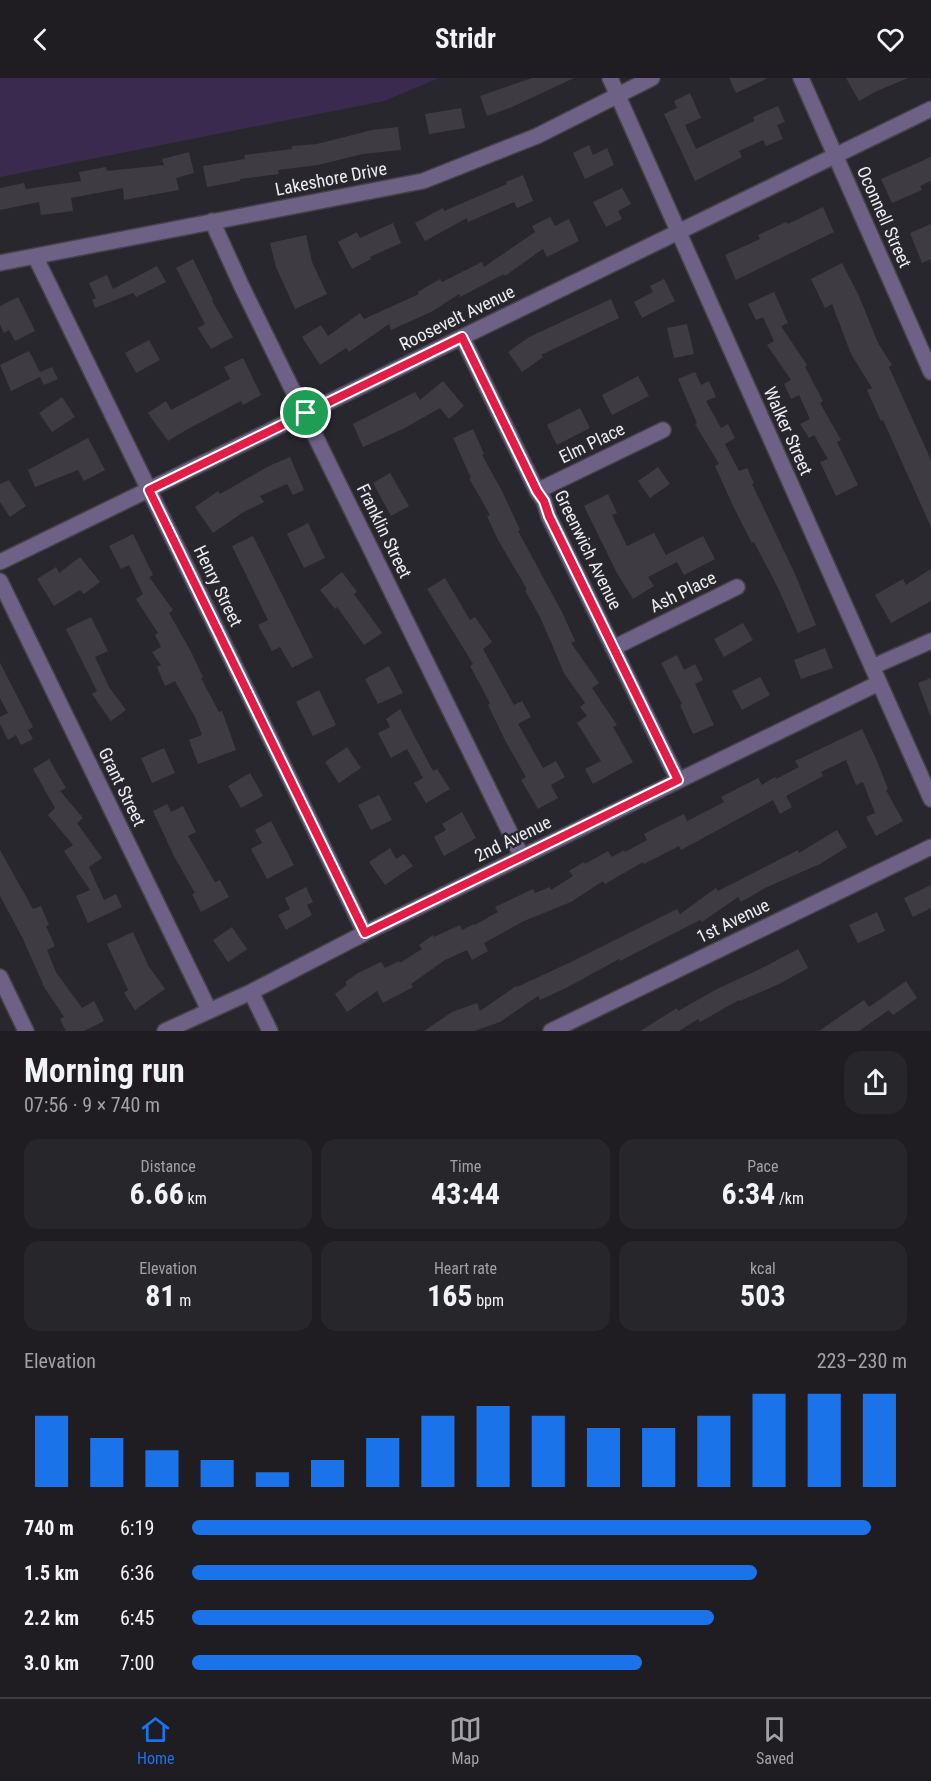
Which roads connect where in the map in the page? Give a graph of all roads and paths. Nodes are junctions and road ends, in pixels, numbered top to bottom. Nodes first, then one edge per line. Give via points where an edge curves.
1 (610, 78) edge
2 (652, 78) edge
3 (801, 78) edge
4 (618, 95) junction
5 (931, 109) edge
6 (835, 156) junction
7 (212, 221) junction
8 (678, 232) junction
9 (35, 256) junction
10 (0, 263) edge
11 (462, 337) junction
12 (931, 372) edge
13 (306, 413) junction
14 (663, 430) dead end
15 (149, 490) junction
16 (537, 491) junction
17 (0, 562) edge
18 (0, 581) edge
19 (737, 587) dead end
20 (931, 641) edge
21 (613, 648) junction
22 (872, 667) junction
23 (879, 683) junction
24 (678, 780) junction
25 (931, 799) edge
26 (931, 847) edge
27 (522, 857) junction
28 (365, 933) junction
29 (0, 977) edge
30 (250, 992) junction
31 (209, 1010) junction
32 (26, 1031) edge
33 (165, 1031) edge
34 (270, 1031) edge
35 (551, 1031) edge

1 - 4 street, Walker Street
2 - 4 street, Lakeshore Drive
3 - 6 street, Oconnell Street
4 - 7 street, Lakeshore Drive via 537,136 423,181
4 - 8 street, Walker Street
5 - 6 street, Roosevelt Avenue
6 - 8 street, Roosevelt Avenue
6 - 12 street, Oconnell Street
7 - 9 street, Lakeshore Drive
7 - 13 street, Franklin Street
8 - 11 street, Roosevelt Avenue
8 - 22 street, Walker Street
9 - 10 street, Lakeshore Drive
9 - 15 street, Henry Street
11 - 13 street, Roosevelt Avenue
11 - 16 street, Greenwich Avenue
13 - 15 street, Roosevelt Avenue
13 - 27 street, Franklin Street
14 - 16 street, Elm Place
15 - 17 street, Roosevelt Avenue
15 - 28 street, Henry Street
16 - 21 street, Greenwich Avenue
18 - 31 street, Grant Street
19 - 21 street, Ash Place
20 - 22 street
21 - 24 street, Greenwich Avenue
22 - 23 street, Walker Street
23 - 24 street, 2nd Avenue
23 - 25 street, Walker Street
24 - 27 street, 2nd Avenue
26 - 35 street, 1st Avenue
27 - 28 street, 2nd Avenue
28 - 30 street, 2nd Avenue
29 - 32 street
30 - 31 street, 2nd Avenue
30 - 34 street
31 - 33 street, 2nd Avenue

